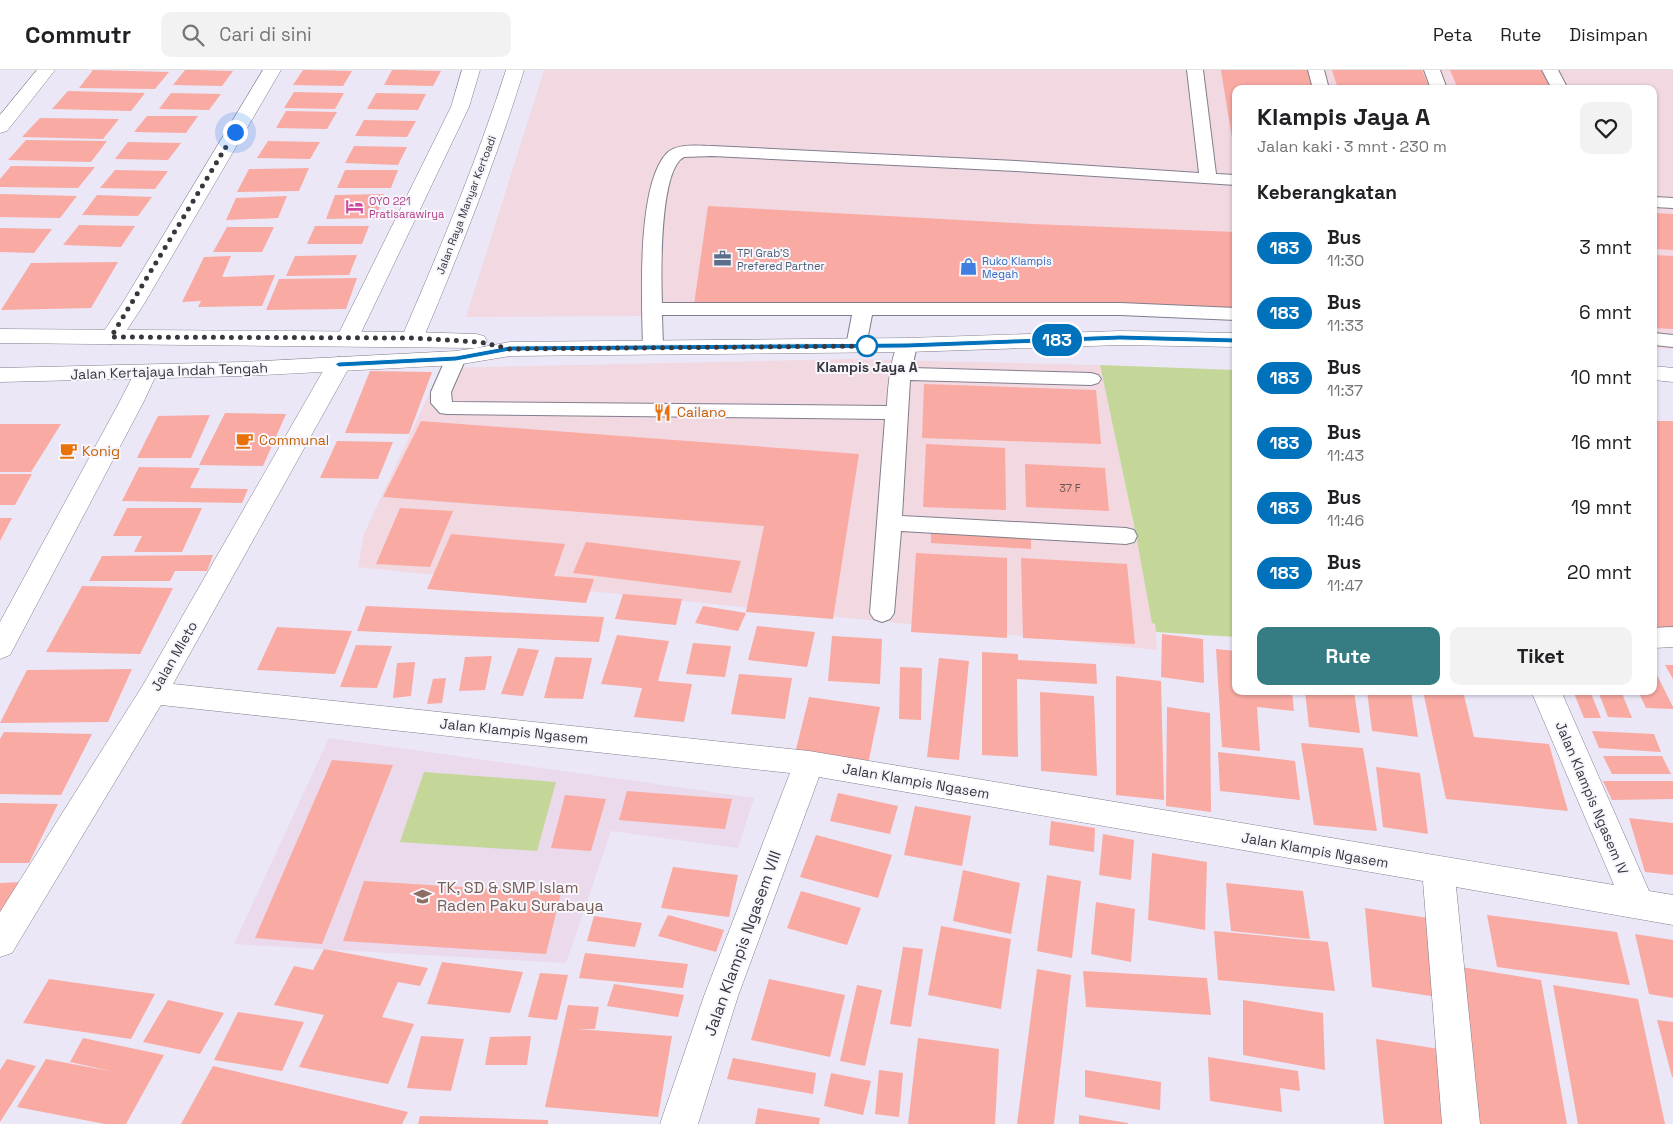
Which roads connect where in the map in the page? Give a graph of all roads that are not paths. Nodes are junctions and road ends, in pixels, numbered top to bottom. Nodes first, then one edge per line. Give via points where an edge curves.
1 (46, 70) edge
2 (272, 70) edge
3 (471, 70) edge
4 (515, 70) edge
5 (1195, 70) edge
6 (1316, 70) edge
7 (1432, 70) edge
8 (1550, 70) edge
9 (1320, 85) edge
10 (1438, 85) edge
11 (1558, 85) edge
12 (0, 126) edge
13 (1208, 178) junction
14 (1232, 180) edge
15 (1657, 202) edge
16 (1673, 203) edge
17 (651, 309) junction
18 (863, 309) junction
19 (1120, 309) junction
20 (1232, 314) edge
21 (0, 336) edge
22 (111, 337) junction
23 (403, 338) junction
24 (1120, 338) junction
25 (258, 339) junction
26 (1232, 340) edge
27 (1657, 340) edge
28 (1673, 341) edge
29 (856, 346) junction
30 (907, 346) junction
31 (653, 347) junction
32 (510, 349) junction
33 (351, 351) junction
34 (456, 358) junction
35 (243, 369) junction
36 (145, 373) junction
37 (1657, 373) edge
38 (900, 374) junction
39 (0, 375) edge
40 (1673, 375) edge
41 (1091, 379) dead end
42 (896, 413) junction
43 (890, 523) junction
44 (1126, 536) dead end
45 (882, 613) dead end
46 (1673, 637) edge
47 (1657, 638) edge
48 (0, 648) edge
49 (153, 693) junction
50 (1548, 695) edge
51 (809, 763) junction
52 (1438, 870) junction
53 (1638, 904) junction
54 (1673, 910) edge
55 (0, 942) edge
56 (679, 1124) edge
57 (1461, 1124) edge

1 - 12 street
2 - 22 street
3 - 33 street via 460,107
4 - 23 street, Jalan Raya Manyar Kertoadi via 445,261
5 - 13 lane
6 - 9 lane
7 - 10 lane
8 - 11 lane
13 - 14 lane
13 - 17 lane via 712,151 675,154 662,176 656,209
15 - 16 lane
17 - 18 lane
17 - 31 lane
18 - 19 lane
18 - 29 lane
19 - 20 lane
19 - 24 lane
21 - 22 street, Jalan Kertajaya Indah Tengah
22 - 25 street, Jalan Kertajaya Indah Tengah
23 - 32 street, Jalan Kertajaya Indah Tengah via 480,342
23 - 33 street, Jalan Kertajaya Indah Tengah
24 - 26 street
24 - 30 street
25 - 33 street, Jalan Kertajaya Indah Tengah
25 - 35 street
27 - 28 lane
29 - 30 street
29 - 31 street
30 - 38 lane
31 - 32 street
32 - 34 street
33 - 34 street via 389,361
33 - 35 street, Jalan Kertajaya Indah Tengah
33 - 49 street, Jalan Mleto
34 - 42 lane via 442,392 441,403 447,408
35 - 36 street, Jalan Kertajaya Indah Tengah
36 - 39 street, Jalan Kertajaya Indah Tengah
36 - 48 street
37 - 40 street
38 - 41 lane
38 - 42 lane
42 - 43 lane
43 - 44 lane
43 - 45 lane
46 - 47 street
49 - 51 street, Jalan Klampis Ngasem
49 - 55 street, Jalan Mleto
50 - 53 street, Jalan Klampis Ngasem IV
51 - 52 street, Jalan Klampis Ngasem
51 - 56 street, Jalan Klampis Ngasem VIII via 721,996
52 - 53 street, Jalan Klampis Ngasem
52 - 57 street
53 - 54 street, Jalan Klampis Ngasem

